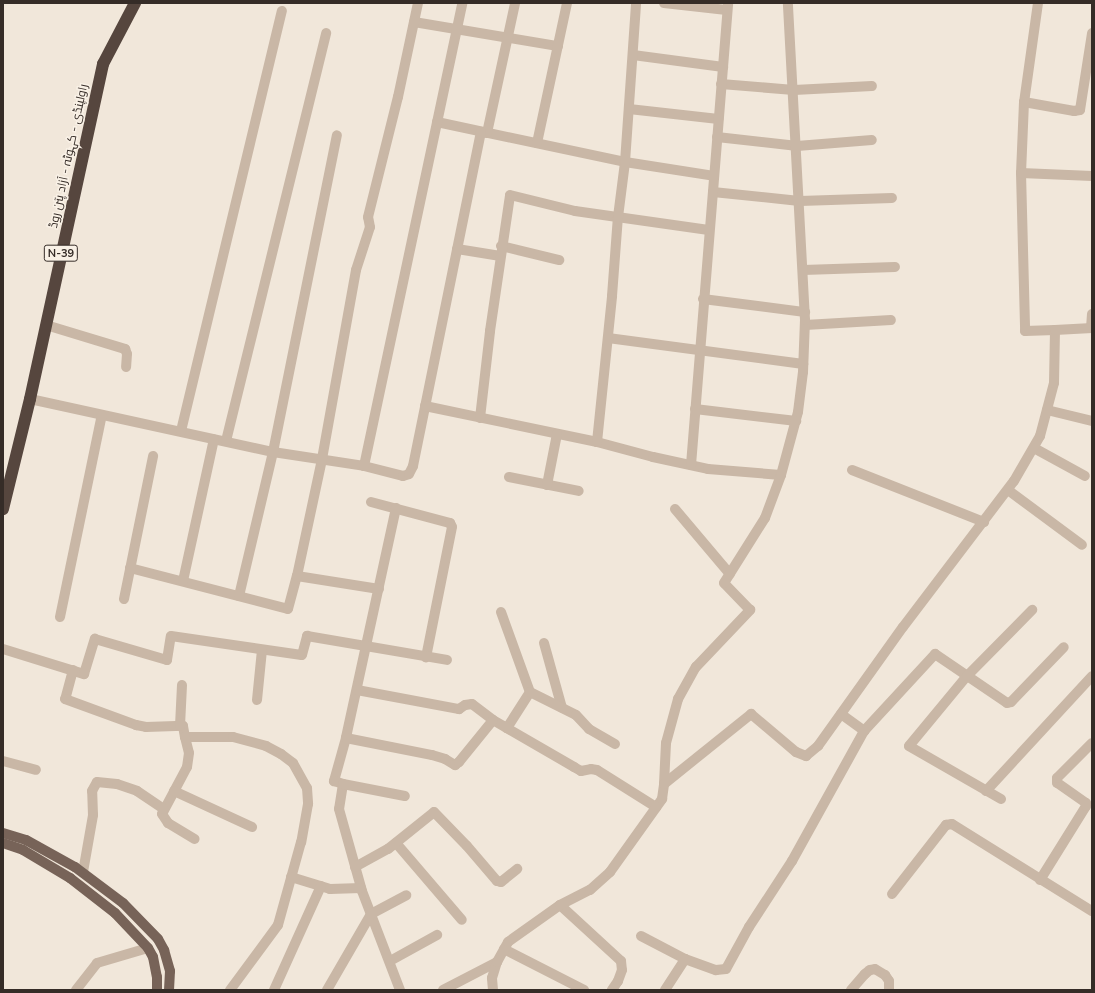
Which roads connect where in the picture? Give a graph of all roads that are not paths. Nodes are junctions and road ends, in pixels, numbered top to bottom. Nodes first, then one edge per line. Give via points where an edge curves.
1 (135, 3) edge
2 (418, 3) edge
3 (462, 3) edge
4 (515, 3) edge
5 (567, 3) edge
6 (636, 3) edge
7 (664, 3) edge
8 (788, 3) edge
9 (1038, 3) edge
10 (728, 7) edge
11 (282, 11) dead end
12 (414, 22) junction
13 (456, 29) junction
14 (1092, 33) edge
15 (326, 34) dead end
16 (507, 37) junction
17 (558, 46) junction
18 (633, 55) junction
19 (723, 67) junction
20 (722, 84) junction
21 (1088, 85) edge
22 (872, 86) dead end
23 (794, 90) junction
24 (1024, 102) junction
25 (629, 108) junction
26 (718, 119) junction
27 (437, 122) junction
28 (484, 132) junction
29 (337, 134) dead end
30 (717, 137) junction
31 (872, 140) dead end
32 (537, 144) junction
33 (797, 146) junction
34 (625, 162) junction
35 (1021, 173) junction
36 (714, 176) junction
37 (1092, 176) edge
38 (712, 192) junction
39 (892, 198) dead end
40 (800, 201) junction
41 (618, 217) junction
42 (709, 230) junction
43 (457, 249) junction
44 (501, 251) junction
45 (559, 260) dead end
46 (895, 267) dead end
47 (803, 270) junction
48 (703, 299) junction
49 (805, 312) junction
50 (1092, 314) edge
51 (891, 320) dead end
52 (46, 325) junction
53 (805, 325) junction
54 (1092, 328) edge
55 (1055, 330) junction
56 (608, 338) junction
57 (699, 350) junction
58 (803, 364) junction
59 (126, 367) dead end
60 (30, 399) junction
61 (425, 406) junction
62 (695, 409) junction
63 (1047, 410) junction
64 (102, 414) junction
65 (480, 418) junction
66 (796, 421) junction
67 (1092, 421) edge
68 (181, 431) junction
69 (558, 434) junction
70 (214, 439) junction
71 (226, 441) junction
72 (597, 442) junction
73 (1034, 448) junction
74 (273, 452) junction
75 (153, 456) dead end
76 (322, 459) junction
77 (691, 465) junction
78 (364, 466) junction
79 (852, 470) dead end
80 (781, 475) junction
81 (1085, 476) dead end
82 (509, 477) dead end
83 (547, 485) junction
84 (1008, 490) junction
85 (580, 491) dead end
86 (371, 502) dead end
87 (396, 508) junction
88 (3, 509) edge
89 (675, 509) dead end
90 (984, 522) junction
91 (1082, 545) dead end
92 (130, 568) junction
93 (730, 574) junction
94 (297, 576) junction
95 (182, 581) junction
96 (379, 589) junction
97 (239, 596) junction
98 (124, 599) dead end
99 (1032, 610) dead end
100 (501, 612) dead end
101 (60, 617) dead end
102 (544, 643) dead end
103 (366, 645) junction
104 (1064, 647) dead end
105 (3, 649) edge
106 (262, 650) junction
107 (426, 656) junction
108 (447, 660) dead end
109 (73, 670) junction
110 (967, 676) junction
111 (1092, 676) edge
112 (182, 685) dead end
113 (357, 690) junction
114 (530, 692) junction
115 (257, 700) dead end
116 (562, 708) junction
117 (840, 714) junction
118 (493, 720) junction
119 (180, 726) junction
120 (507, 728) junction
121 (864, 731) junction
122 (185, 737) junction
123 (346, 738) junction
124 (1092, 743) edge
125 (615, 744) dead end
126 (3, 761) edge
127 (36, 770) dead end
128 (343, 784) junction
129 (664, 784) junction
130 (174, 790) junction
131 (986, 791) junction
132 (405, 796) dead end
133 (1001, 799) dead end
134 (656, 807) junction
135 (164, 809) junction
136 (252, 827) dead end
137 (3, 833) edge
138 (195, 839) dead end
139 (3, 843) edge
140 (396, 843) junction
141 (355, 868) junction
142 (517, 869) dead end
143 (83, 872) junction
144 (291, 877) junction
145 (1040, 880) junction
146 (320, 886) junction
147 (361, 888) junction
148 (892, 894) dead end
149 (406, 895) dead end
150 (560, 905) junction
151 (1092, 911) edge
152 (371, 914) junction
153 (462, 920) dead end
154 (436, 935) dead end
155 (641, 936) dead end
156 (148, 948) junction
157 (504, 950) junction
158 (685, 959) junction
159 (390, 961) junction
160 (497, 962) junction
161 (76, 990) edge
162 (157, 990) edge
163 (169, 990) edge
164 (230, 990) edge
165 (274, 990) edge
166 (327, 990) edge
167 (400, 990) edge
168 (444, 990) edge
169 (493, 990) edge
170 (584, 990) edge
171 (612, 990) edge
172 (665, 990) edge
173 (851, 990) edge
174 (889, 990) edge

1 - 52 highway, راولپنڈی - کہوٹہ - آزاد پتن روڈ / N-39 via 103,64
2 - 12 street
3 - 13 street
4 - 16 street
5 - 17 street
6 - 18 street
7 - 10 street
8 - 23 street
9 - 24 street
10 - 19 street
11 - 68 street
12 - 13 street
12 - 76 street via 368,217 370,227 356,270
13 - 16 street
13 - 27 street
14 - 21 street
15 - 71 street
16 - 17 street
16 - 28 street
17 - 32 street
18 - 19 street
18 - 25 street
19 - 20 street
20 - 23 street
20 - 26 street
21 - 24 street via 1080,110
22 - 23 street
23 - 33 street
24 - 35 street
25 - 26 street
25 - 34 street
26 - 30 street
27 - 28 street
27 - 78 street
28 - 32 street
28 - 43 street
29 - 74 street
30 - 33 street
30 - 36 street
31 - 33 street
32 - 34 street
33 - 40 street
34 - 36 street
34 - 41 street
35 - 37 street
35 - 55 street via 1025,331
36 - 38 street
38 - 40 street
38 - 42 street
39 - 40 street
40 - 47 street
41 - 42 street
41 - 44 street via 575,212 512,194
41 - 56 street
42 - 48 street
43 - 44 street
43 - 61 street
44 - 45 street
44 - 65 street
46 - 47 street
47 - 49 street
48 - 49 street
48 - 57 street
49 - 53 street
50 - 54 street
51 - 53 street
52 - 59 street via 125,349
52 - 60 highway, راولپنڈی - کہوٹہ - آزاد پتن روڈ / N-39
53 - 58 street
54 - 55 street
55 - 63 street via 1054,383
56 - 57 street
56 - 72 street
57 - 58 street
57 - 62 street
58 - 66 street
60 - 64 street
60 - 88 highway, راولپنڈی - کہوٹہ - آزاد پتن روڈ / N-39
61 - 65 street
61 - 78 street via 413,466 409,474 403,476
62 - 66 street
62 - 77 street
63 - 67 street
63 - 73 street
64 - 68 street
64 - 101 street
65 - 69 street
66 - 80 street
68 - 70 street
69 - 72 street
69 - 83 street
70 - 71 street
70 - 95 street
71 - 74 street
72 - 77 street
73 - 81 street
73 - 84 street
74 - 76 street
74 - 97 street
75 - 92 street
76 - 78 street
76 - 94 street
77 - 80 street via 708,469
79 - 90 street
80 - 93 street via 765,518
82 - 83 street
83 - 85 street
84 - 90 street
84 - 91 street
86 - 87 street
87 - 96 street
87 - 107 street via 450,523 452,527
89 - 93 street
90 - 117 street
92 - 95 street
92 - 98 street
93 - 129 street via 724,583 750,610 696,666 678,699 666,743
94 - 96 street
94 - 97 street via 288,609
95 - 97 street
96 - 103 street
99 - 110 street
100 - 114 street
102 - 116 street
103 - 106 street via 307,636 302,655
103 - 107 street
103 - 113 street
104 - 110 street via 1011,702 1007,703
105 - 109 street
106 - 109 street via 171,636 167,660 95,639 84,674
106 - 115 street
107 - 108 street
109 - 119 street via 65,699 136,725
110 - 121 street via 935,654
110 - 131 street via 909,746
111 - 131 street
112 - 119 street
113 - 118 street via 459,710 465,705 472,704
113 - 123 street
114 - 116 street
114 - 120 street
116 - 125 street via 576,715 589,729
117 - 121 street
117 - 129 street via 818,746 806,756 796,752 751,714
118 - 120 street
118 - 123 street via 455,765 432,755
119 - 122 street via 183,726
120 - 134 street via 581,771 597,770
121 - 158 street via 792,861 749,927 726,969 716,970
122 - 130 street via 189,759
122 - 144 street via 233,737 249,740 281,754 293,763 307,788 308,804
123 - 128 street via 334,781
124 - 145 street via 1057,778 1058,783 1086,802 1086,806
126 - 127 street
128 - 132 street
128 - 141 street via 339,809
129 - 134 street via 662,798
130 - 135 street
130 - 136 street
131 - 133 street
134 - 150 street via 610,872 590,890
135 - 138 street via 162,814 168,823
135 - 143 street via 137,791 112,783 97,782 92,791 93,815
137 - 143 main road via 26,840
139 - 156 main road via 42,860 91,893 120,918
140 - 141 street
140 - 142 street via 434,812 497,881 501,882
140 - 153 street
141 - 147 street
143 - 163 main road via 123,903 158,939 168,960
144 - 146 street
144 - 164 street via 278,925
145 - 148 street via 952,824 948,824
145 - 151 street
146 - 147 street
146 - 165 street
147 - 152 street
149 - 152 street
150 - 157 street via 508,942
150 - 171 street via 621,961 622,970
152 - 159 street
152 - 166 street
154 - 159 street
155 - 158 street
156 - 161 street via 97,963
156 - 162 main road via 156,965
157 - 160 street
157 - 170 street
158 - 172 street
159 - 167 street
160 - 168 street
160 - 169 street via 492,978
173 - 174 street via 865,974 875,969 885,975 889,981

